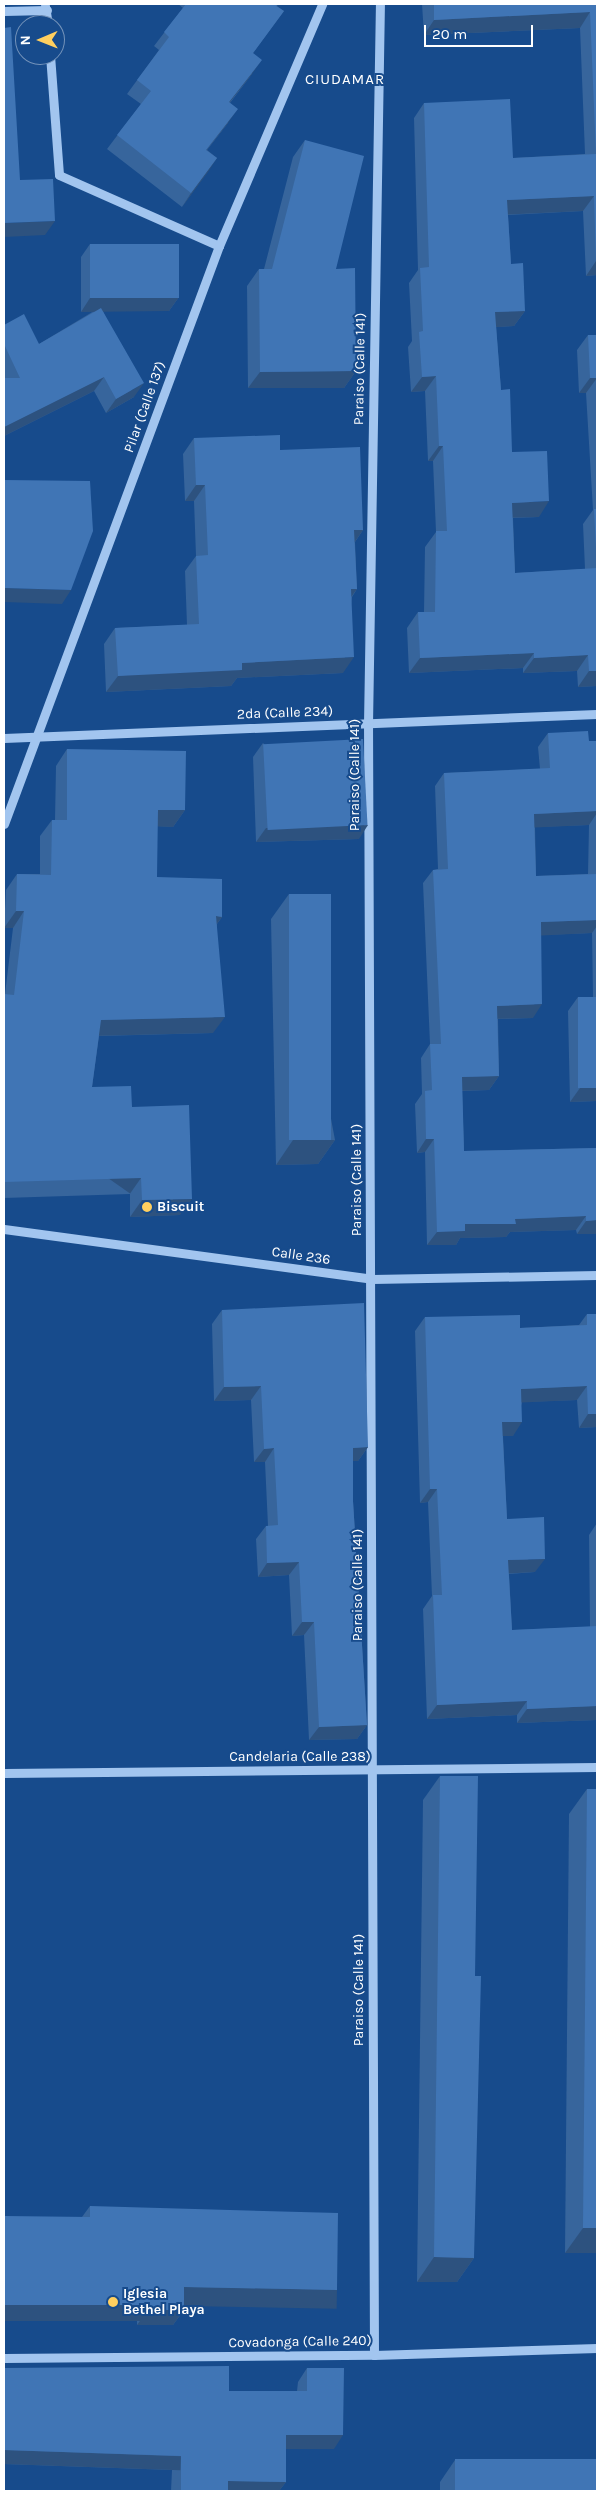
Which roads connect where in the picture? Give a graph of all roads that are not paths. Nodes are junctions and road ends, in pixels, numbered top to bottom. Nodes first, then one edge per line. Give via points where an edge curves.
1 (322, 4) edge
2 (380, 4) edge
3 (46, 7) edge
4 (4, 12) edge
5 (51, 65) edge
6 (219, 246) junction
7 (597, 714) edge
8 (368, 724) junction
9 (39, 735) junction
10 (4, 738) edge
11 (4, 824) edge
12 (4, 1229) edge
13 (597, 1275) edge
14 (372, 1279) junction
15 (597, 1767) edge
16 (372, 1771) junction
17 (4, 1772) edge
18 (597, 2348) edge
19 (374, 2355) junction
20 (4, 2358) edge

1 - 6 street, Pilar (Calle 137)
2 - 8 street, Paraiso (Calle 141)
3 - 4 street
5 - 6 street via 59,175
6 - 9 street, Pilar (Calle 137)
7 - 8 street, 2da (Calle 234)
8 - 9 street, 2da (Calle 234)
8 - 14 street, Paraiso (Calle 141)
9 - 10 street, 2da (Calle 234)
9 - 11 street, Pilar (Calle 137)
12 - 14 street, Calle 236
13 - 14 street, Calle 236
14 - 16 street, Paraiso (Calle 141)
15 - 16 street, Candelaria (Calle 238)
16 - 17 street, Candelaria (Calle 238)
16 - 19 street, Paraiso (Calle 141)
18 - 19 street, Covadonga (Calle 240)
19 - 20 street, Covadonga (Calle 240)

